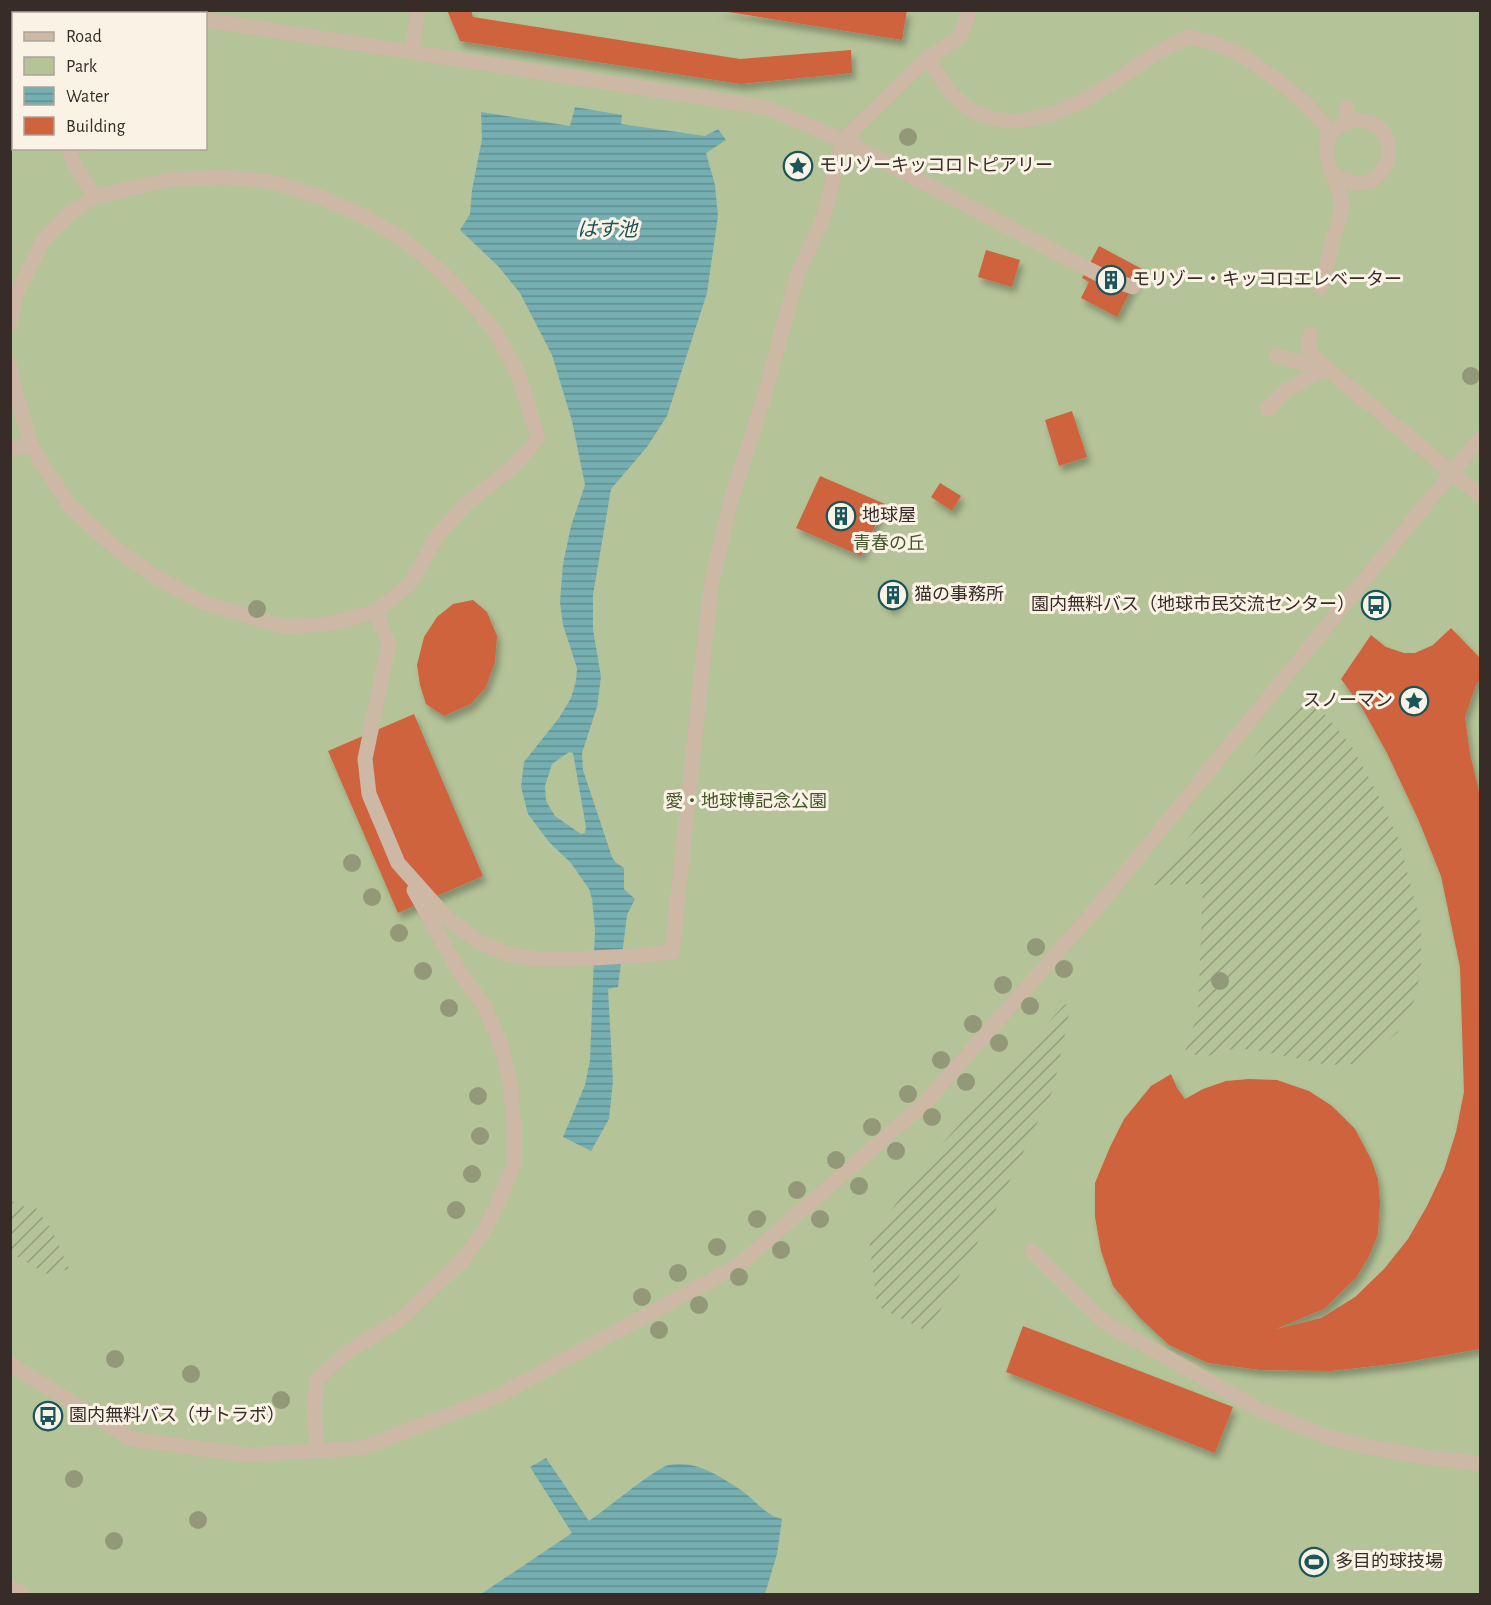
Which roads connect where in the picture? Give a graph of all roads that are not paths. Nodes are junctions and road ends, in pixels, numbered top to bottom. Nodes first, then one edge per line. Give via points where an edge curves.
1 (418, 10) edge
2 (970, 10) edge
3 (207, 20) edge
4 (412, 52) junction
5 (928, 58) junction
6 (1331, 135) junction
7 (843, 140) junction
8 (69, 150) edge
9 (1334, 174) junction
10 (95, 197) junction
11 (1133, 287) dead end
12 (1321, 288) dead end
13 (10, 324) edge
14 (1310, 334) dead end
15 (1277, 356) dead end
16 (10, 365) edge
17 (1326, 368) junction
18 (1268, 408) dead end
19 (1480, 438) edge
20 (31, 446) junction
21 (10, 450) edge
22 (1452, 472) junction
23 (1480, 496) edge
24 (375, 612) junction
25 (399, 863) junction
26 (1032, 1251) dead end
27 (12, 1367) edge
28 (318, 1450) junction
29 (1480, 1464) edge
30 (10, 1586) edge
31 (22, 1594) edge

1 - 4 street
2 - 5 street via 960,37
3 - 4 street
4 - 7 street via 764,107
5 - 6 street via 962,105 994,120 1032,120 1077,104 1152,54 1189,37 1221,44 1256,64 1294,94
5 - 7 street
6 - 9 street via 1326,155
6 - 9 street via 1347,115 1377,126 1384,134 1390,155 1381,174 1372,181 1352,183
7 - 11 street via 1106,278
7 - 25 street via 823,220 798,273 731,500 711,586 672,952 537,959 507,954 479,942 447,918
8 - 10 street
9 - 12 street via 1342,204
10 - 13 street via 70,213 44,239 17,292
10 - 24 street via 167,180 224,177 273,182 323,198 400,237 440,270 497,334 518,373 537,438 515,465 466,504 437,536 410,584
14 - 17 street via 1312,356
15 - 17 street
16 - 20 street
17 - 18 street via 1285,390
17 - 22 street
19 - 22 street
20 - 21 street
20 - 24 street via 69,505 114,547 154,576 202,602 285,627 329,624
22 - 23 street
22 - 28 street via 1103,900 925,1104 738,1264 498,1396 362,1448
24 - 25 street via 389,643 365,759 369,794
25 - 28 street via 459,970 484,1005 501,1045 511,1086 514,1164 488,1223 462,1261 402,1318 343,1354 317,1380 314,1413
26 - 29 street via 1104,1322 1260,1410 1330,1438
27 - 28 street via 132,1439 248,1455
30 - 31 street

